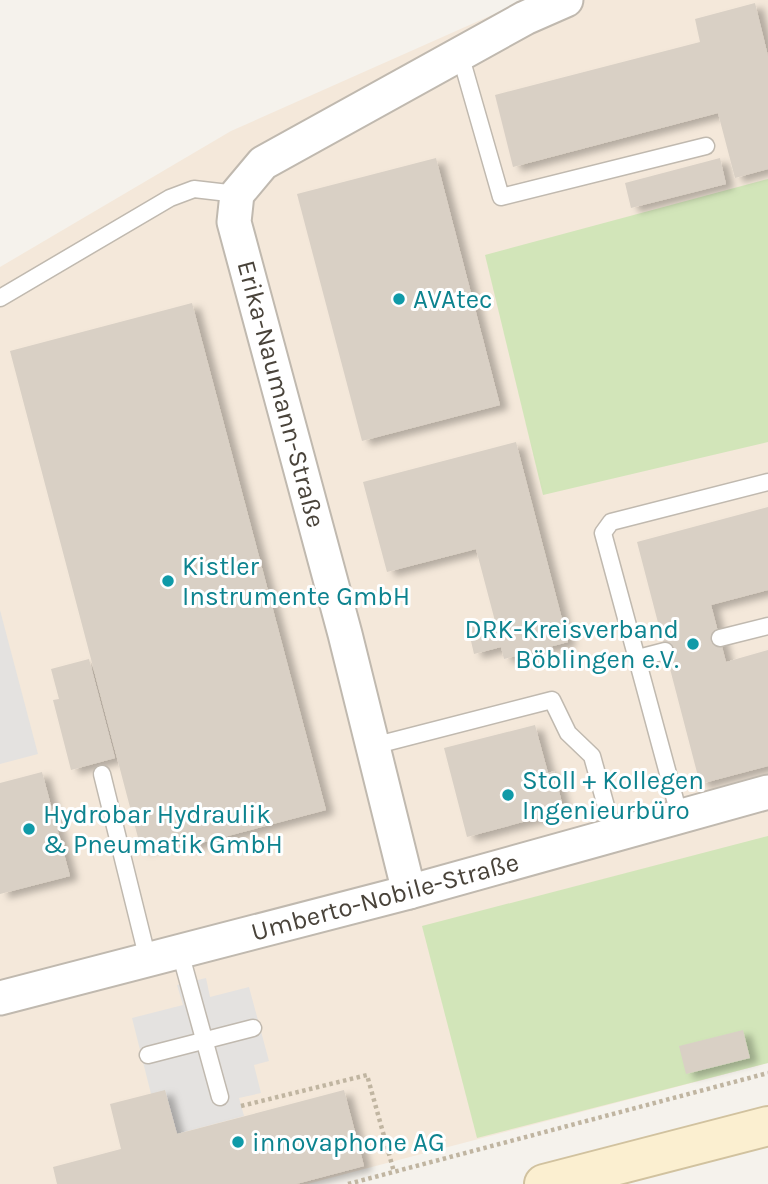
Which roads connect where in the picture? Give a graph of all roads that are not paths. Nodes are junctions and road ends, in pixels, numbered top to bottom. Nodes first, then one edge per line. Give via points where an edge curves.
1 (566, 0) edge
2 (460, 54) junction
3 (706, 146) dead end
4 (237, 194) junction
5 (0, 298) edge
6 (768, 482) edge
7 (768, 626) edge
8 (720, 638) dead end
9 (666, 651) dead end
10 (638, 658) junction
11 (373, 746) junction
12 (102, 774) dead end
13 (768, 792) edge
14 (680, 818) junction
15 (614, 835) junction
16 (409, 892) junction
17 (180, 952) junction
18 (148, 960) junction
19 (0, 998) edge
20 (253, 1028) dead end
21 (205, 1042) junction
22 (148, 1055) dead end
23 (220, 1097) dead end
24 (768, 1126) edge
25 (544, 1184) edge

1 - 2 street
2 - 3 lane via 500,197
2 - 4 street via 263,163
4 - 5 lane via 194,189 170,198
4 - 11 street, Erika-Naumann-Straße via 234,222
6 - 10 lane via 611,522 603,533
7 - 8 lane
9 - 10 lane
10 - 14 lane
11 - 15 lane via 552,701 568,733 592,756
11 - 16 street, Erika-Naumann-Straße
12 - 18 lane
13 - 14 street, Umberto-Nobile-Straße
14 - 15 street, Umberto-Nobile-Straße
15 - 16 street, Umberto-Nobile-Straße
16 - 17 street, Umberto-Nobile-Straße
17 - 18 street, Umberto-Nobile-Straße
17 - 21 lane
18 - 19 street, Umberto-Nobile-Straße
20 - 21 lane
21 - 22 lane
21 - 23 lane
24 - 25 main road

